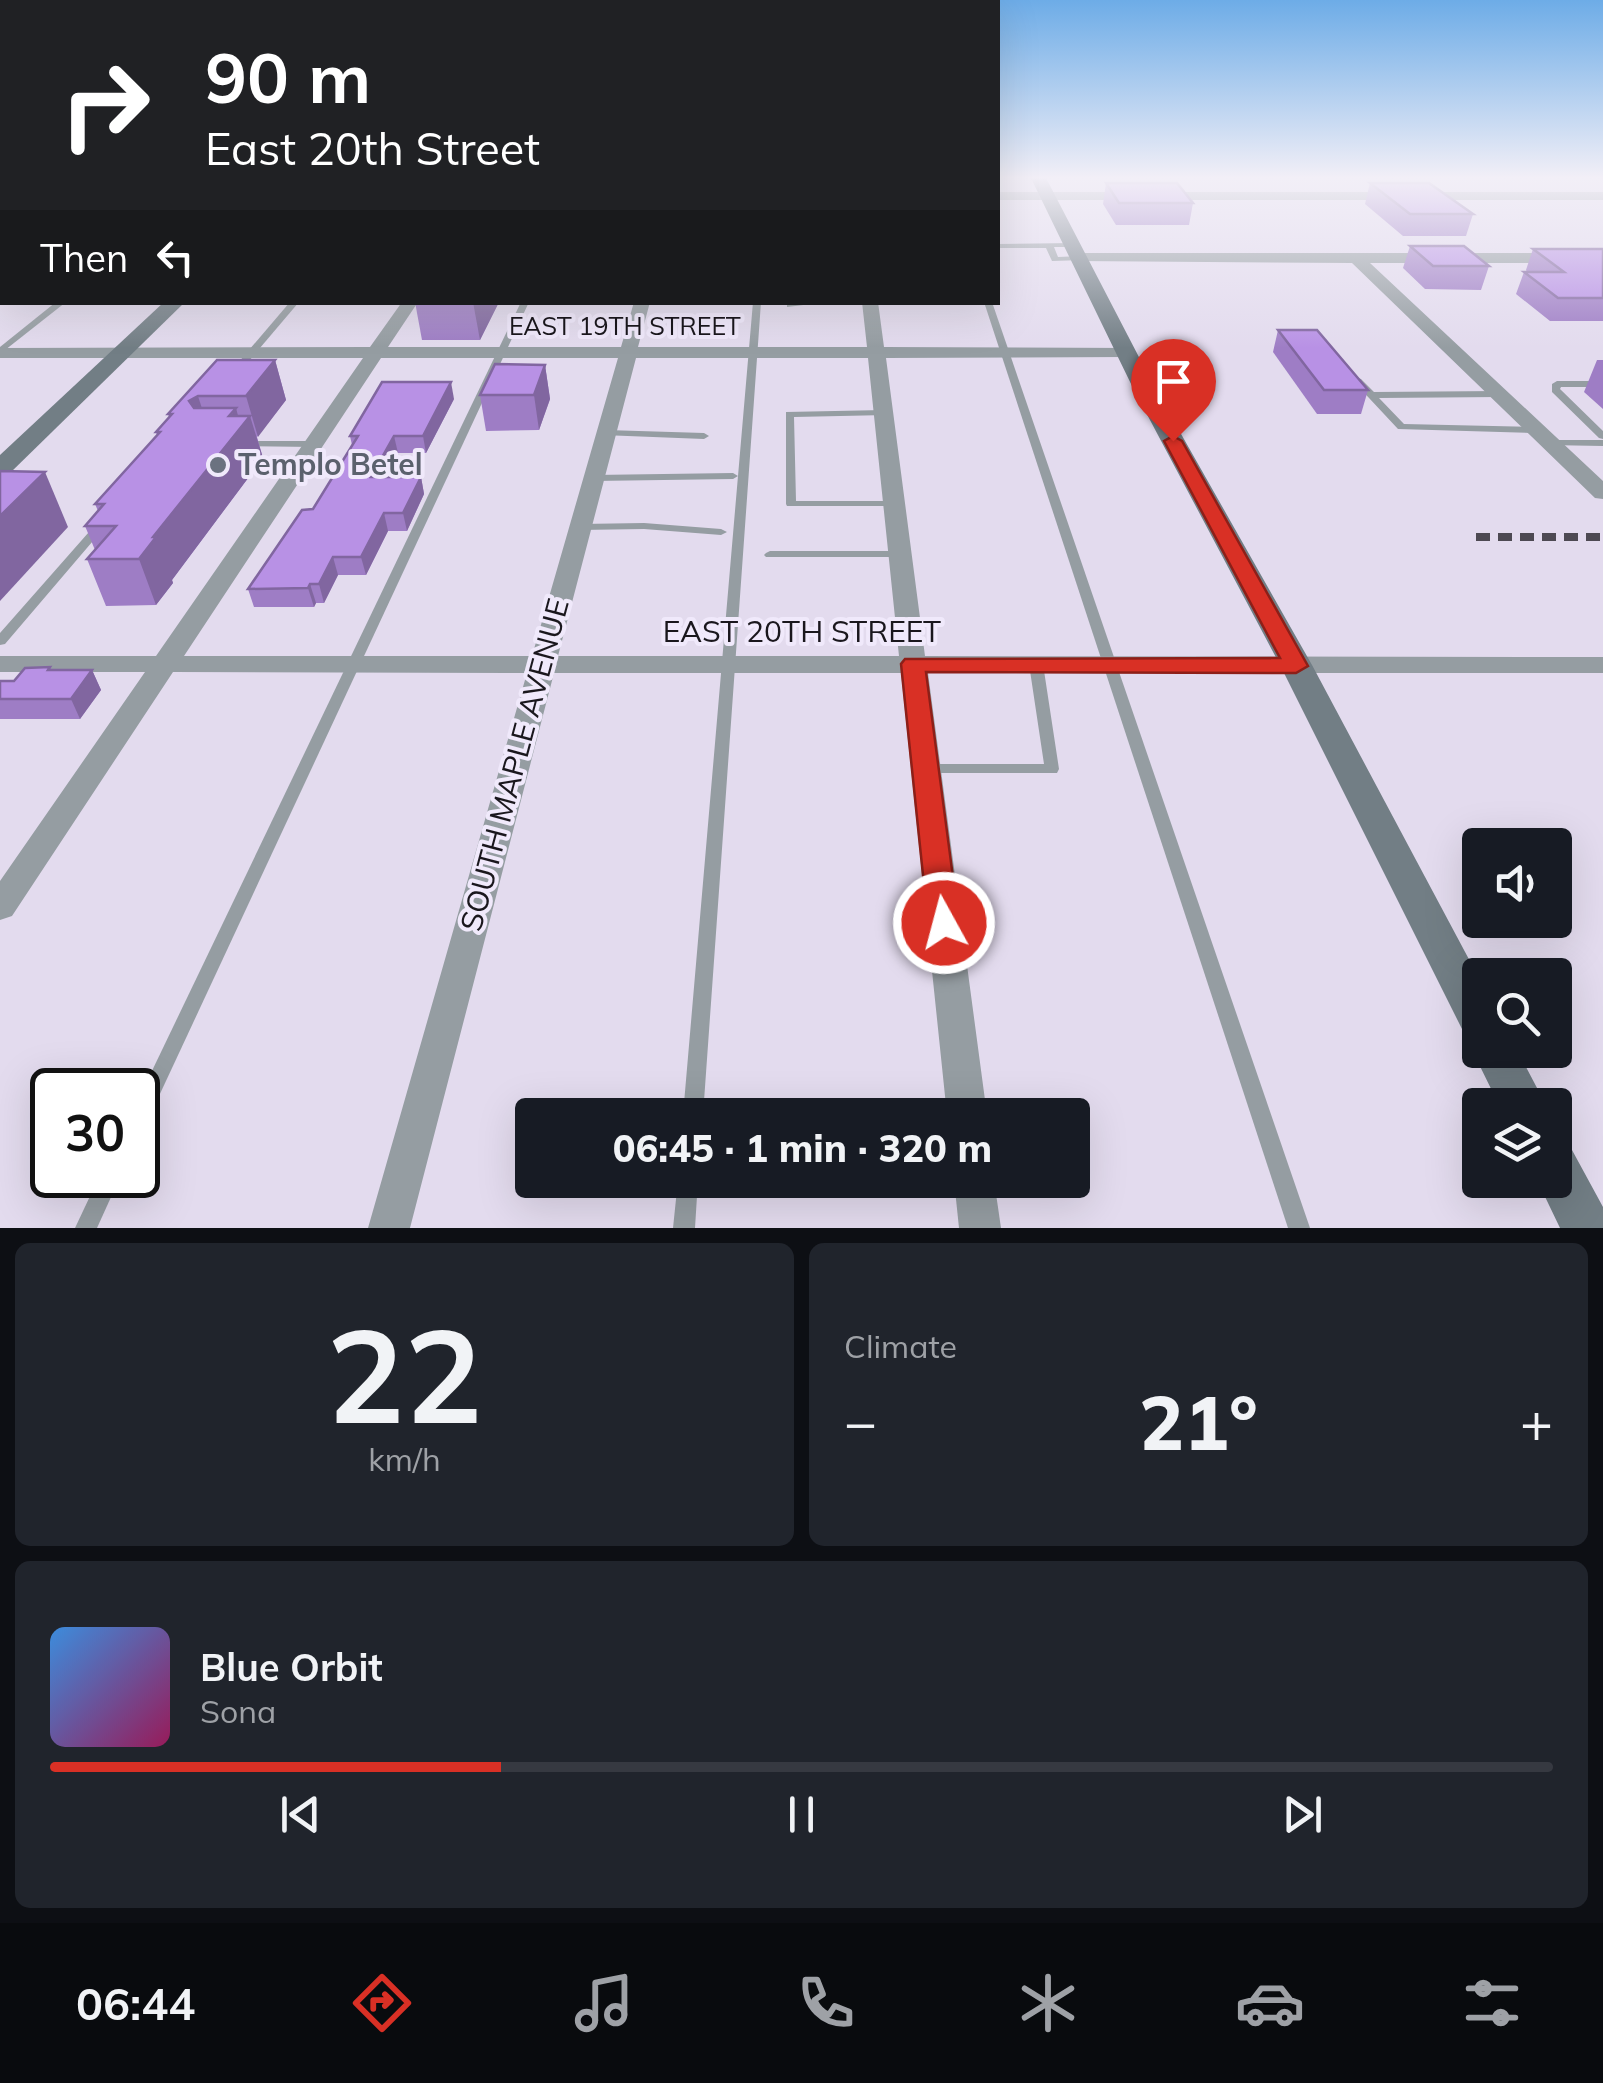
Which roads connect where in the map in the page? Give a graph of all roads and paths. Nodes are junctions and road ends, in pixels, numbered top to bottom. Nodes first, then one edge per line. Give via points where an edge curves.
1 (1061, 233) edge
2 (1000, 246) edge
3 (1068, 250) junction
4 (1356, 258) junction
5 (1603, 258) edge
6 (58, 305) edge
7 (173, 305) edge
8 (292, 305) edge
9 (408, 305) edge
10 (524, 305) edge
11 (641, 305) edge
12 (756, 305) edge
13 (870, 305) edge
14 (989, 305) edge
15 (502, 351) junction
16 (0, 352) edge
17 (123, 352) junction
18 (252, 352) junction
19 (377, 352) junction
20 (628, 352) junction
21 (753, 352) junction
22 (877, 352) junction
23 (1004, 352) junction
24 (1126, 352) junction
25 (1356, 379) edge
26 (226, 381) edge
27 (1603, 384) edge
28 (1499, 394) junction
29 (1370, 395) junction
30 (884, 413) junction
31 (606, 433) junction
32 (704, 436) dead end
33 (1544, 437) junction
34 (1603, 440) edge
35 (228, 444) edge
36 (314, 444) junction
37 (0, 469) edge
38 (732, 476) dead end
39 (594, 478) junction
40 (1603, 493) edge
41 (894, 504) junction
42 (113, 511) edge
43 (580, 527) junction
44 (721, 532) dead end
45 (770, 554) dead end
46 (900, 554) junction
47 (0, 641) edge
48 (0, 664) edge
49 (166, 664) junction
50 (354, 664) junction
51 (543, 664) junction
52 (728, 664) junction
53 (913, 664) junction
54 (1036, 664) junction
55 (1111, 664) junction
56 (1603, 665) edge
57 (1296, 666) junction
58 (926, 769) junction
59 (0, 906) edge
60 (1462, 987) edge
61 (160, 1074) edge
62 (694, 1098) edge
63 (964, 1098) edge
64 (100, 1198) edge
65 (686, 1198) edge
66 (976, 1198) edge
67 (1572, 1198) edge
68 (86, 1228) edge
69 (389, 1228) edge
70 (684, 1228) edge
71 (980, 1228) edge
72 (1299, 1228) edge
73 (1587, 1228) edge

1 - 3 street
2 - 3 lane
3 - 4 street
3 - 24 street
4 - 5 street
4 - 28 street
6 - 16 lane
7 - 17 street
8 - 18 lane
9 - 19 street
10 - 15 lane
11 - 20 street, SOUTH MAPLE AVENUE
12 - 21 lane
13 - 22 street
14 - 23 lane
15 - 19 street, EAST 19TH STREET
15 - 20 street, EAST 19TH STREET
15 - 50 lane
16 - 17 street, EAST 19TH STREET
17 - 18 street, EAST 19TH STREET
17 - 37 street
18 - 19 street, EAST 19TH STREET
18 - 26 lane
19 - 36 street
20 - 21 street, EAST 19TH STREET
20 - 31 street, SOUTH MAPLE AVENUE
21 - 22 street, EAST 19TH STREET
21 - 52 lane
22 - 23 street, EAST 19TH STREET
22 - 30 street
23 - 24 street, EAST 19TH STREET
23 - 55 lane
24 - 57 street
25 - 29 lane
27 - 34 lane via 1557,384 1555,390
28 - 29 lane
28 - 33 street
29 - 33 lane via 1401,427
30 - 41 street
30 - 41 lane via 789,414 791,504
31 - 32 lane
31 - 39 street, SOUTH MAPLE AVENUE
33 - 34 lane
33 - 40 street
35 - 36 lane
36 - 49 street
38 - 39 lane
39 - 43 street, SOUTH MAPLE AVENUE
41 - 46 street
42 - 47 lane
43 - 44 lane
43 - 51 street, SOUTH MAPLE AVENUE
45 - 46 lane
46 - 53 street
48 - 49 street, EAST 20TH STREET
49 - 50 street, EAST 20TH STREET
49 - 59 street
50 - 51 street, EAST 20TH STREET
50 - 61 lane
51 - 52 street, EAST 20TH STREET
51 - 69 street, SOUTH MAPLE AVENUE
52 - 53 street, EAST 20TH STREET
52 - 62 lane
53 - 54 street, EAST 20TH STREET
53 - 58 street
54 - 55 street, EAST 20TH STREET
54 - 58 lane via 1052,769
55 - 57 street, EAST 20TH STREET
55 - 72 lane
56 - 57 street, EAST 20TH STREET
57 - 60 street
58 - 63 street
64 - 68 lane
65 - 70 lane
66 - 71 street
67 - 73 street

